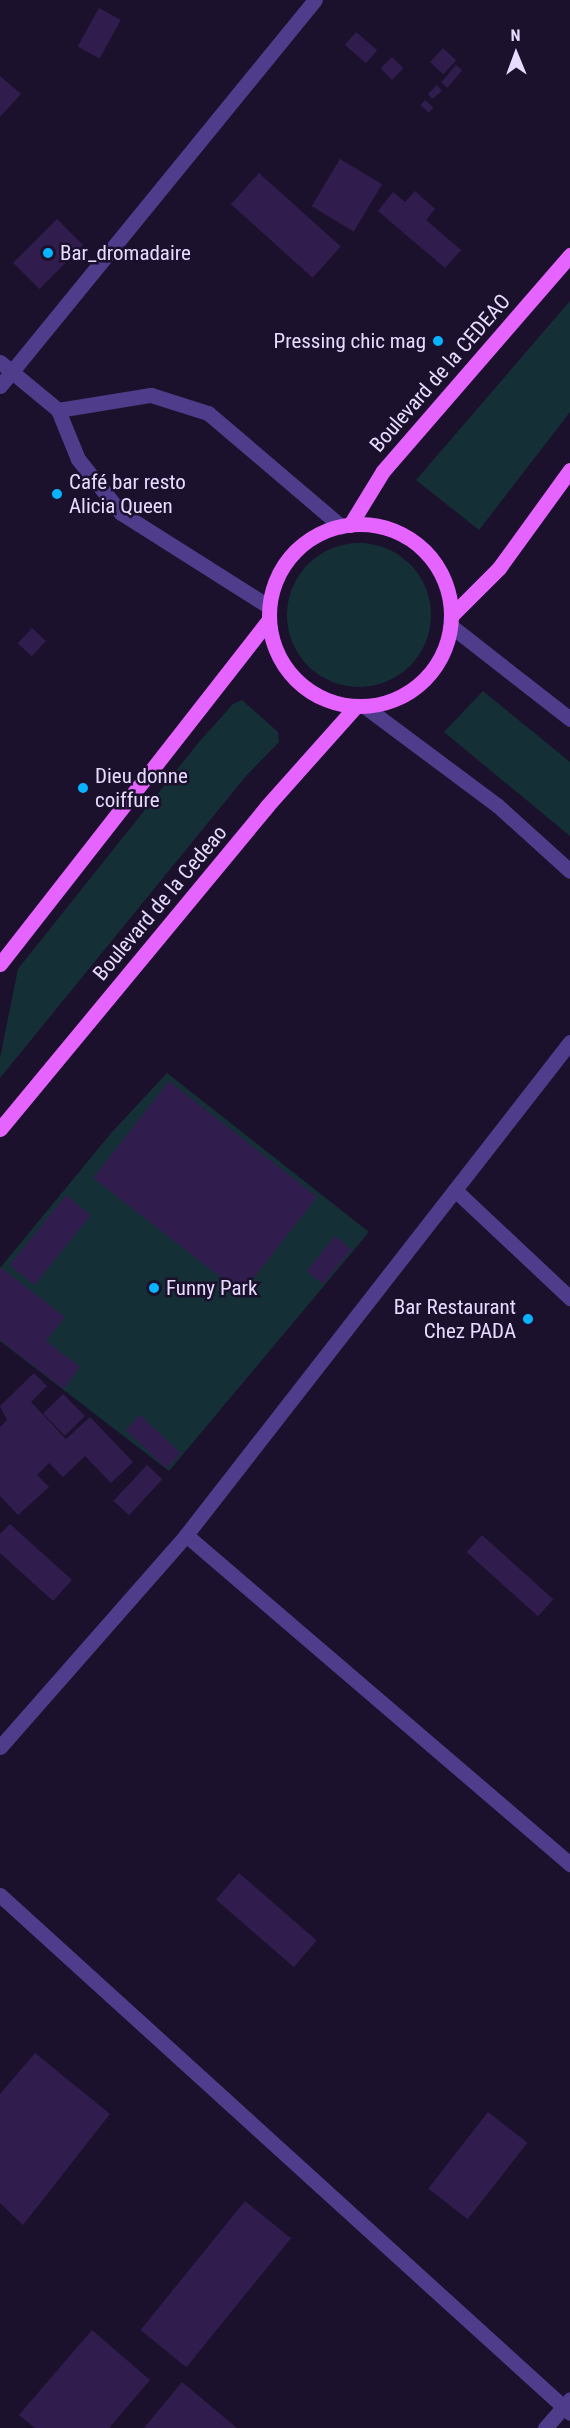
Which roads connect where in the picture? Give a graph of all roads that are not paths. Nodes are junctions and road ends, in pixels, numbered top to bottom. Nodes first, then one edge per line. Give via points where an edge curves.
1 (315, 0) edge
2 (570, 255) edge
3 (6, 367) edge
4 (0, 386) edge
5 (58, 410) junction
6 (570, 470) edge
7 (345, 525) junction
8 (268, 614) junction
9 (451, 620) junction
10 (360, 706) junction
11 (570, 719) edge
12 (570, 871) edge
13 (0, 964) edge
14 (570, 1042) edge
15 (0, 1129) edge
16 (455, 1190) junction
17 (570, 1298) edge
18 (186, 1535) junction
19 (0, 1747) edge
20 (570, 1864) edge
21 (0, 1895) edge
22 (568, 2406) edge
23 (545, 2428) edge

1 - 3 street
2 - 7 main road, Boulevard de la CEDEAO via 383,471
3 - 4 street
3 - 5 street
5 - 7 street via 151,395 208,413
5 - 8 street via 78,459 121,513
6 - 9 main road via 499,568
7 - 8 main road via 300,546 274,584
7 - 9 main road via 383,528 421,547 438,567 448,589
8 - 10 main road via 274,647 287,670 306,689 330,701
8 - 13 main road
9 - 10 main road via 439,660 416,687 382,703
9 - 11 street
10 - 12 street via 497,805
10 - 15 main road, Boulevard de la Cedeao via 267,806
14 - 16 street
16 - 17 street
16 - 18 street
18 - 19 street
18 - 20 street
21 - 22 street
22 - 23 street

